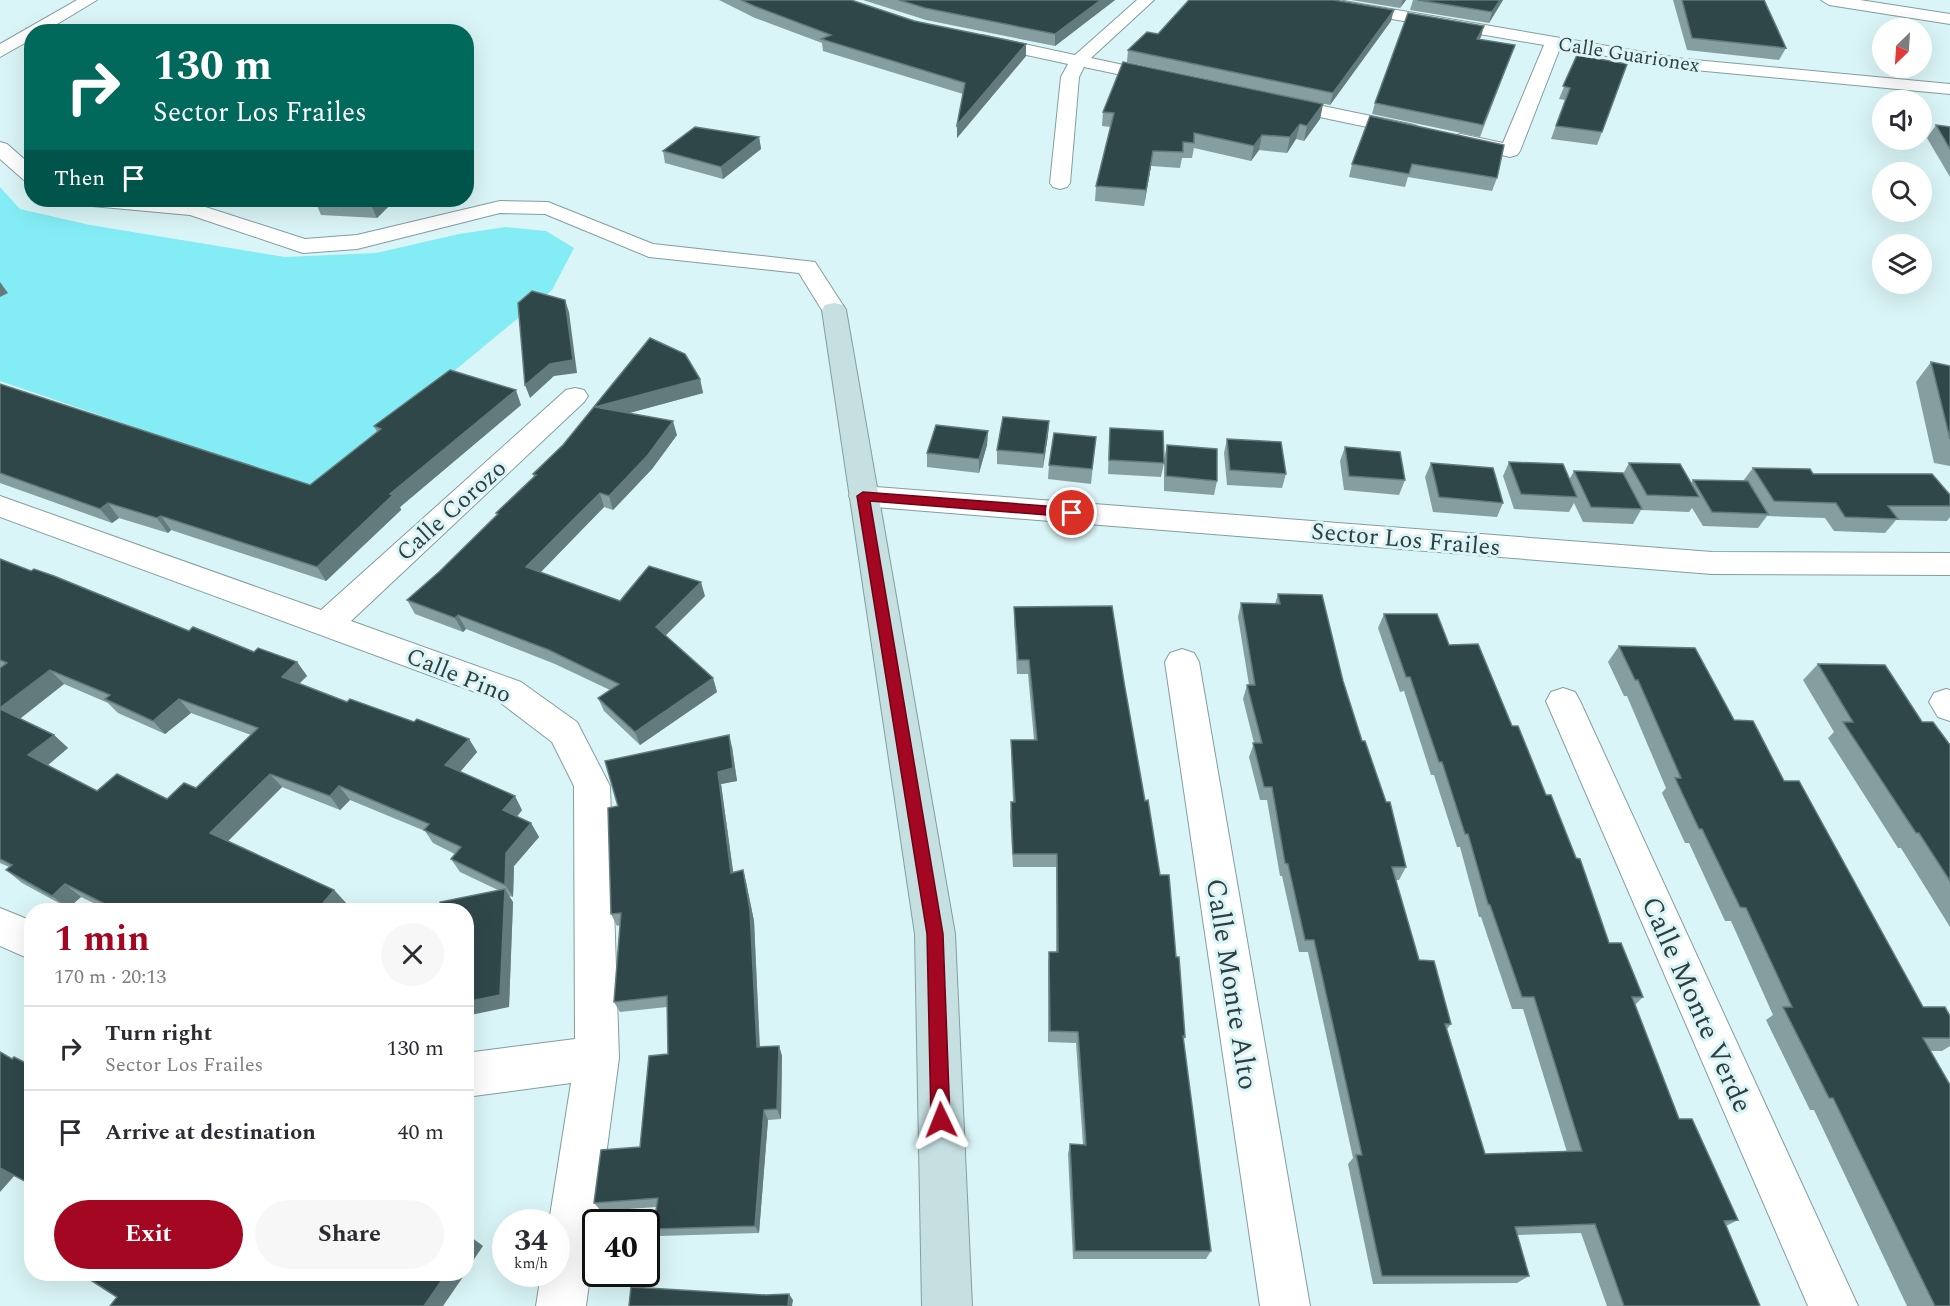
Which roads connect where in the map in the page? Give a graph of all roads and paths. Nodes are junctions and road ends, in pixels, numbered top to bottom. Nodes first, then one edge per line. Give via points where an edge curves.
1 (89, 0) edge
2 (1146, 0) edge
3 (1311, 0) edge
4 (1829, 0) edge
5 (1903, 6) edge
6 (1950, 20) edge
7 (45, 24) edge
8 (24, 36) edge
9 (966, 36) edge
10 (1553, 43) junction
11 (0, 52) edge
12 (1078, 61) junction
13 (1183, 83) edge
14 (1950, 89) edge
15 (1265, 100) edge
16 (4, 151) edge
17 (24, 154) edge
18 (24, 170) edge
19 (1060, 183) dead end
20 (171, 207) edge
21 (834, 310) joint
22 (575, 396) dead end
23 (863, 496) junction
24 (0, 506) edge
25 (1950, 564) edge
26 (327, 624) junction
27 (1182, 662) dead end
28 (1563, 701) dead end
29 (0, 926) edge
30 (24, 938) edge
31 (597, 1058) junction
32 (474, 1074) edge
33 (561, 1306) edge
34 (947, 1306) edge
35 (1284, 1306) edge
36 (1833, 1306) edge

1 - 7 street
2 - 12 street
3 - 10 street, Calle Guarionex
4 - 5 street
5 - 6 street
8 - 11 street
9 - 12 street
10 - 14 street, Calle Guarionex via 1684,64
10 - 15 street via 1510,151
12 - 13 street
12 - 19 street via 1070,77
16 - 17 street
16 - 18 street
20 - 21 street via 193,209 303,246 357,242 500,207 548,208 649,250 807,267
21 - 23 street
22 - 26 street, Calle Corozo
23 - 25 street, Sector Los Frailes via 1712,563
23 - 34 street via 935,934
24 - 26 street, Calle Pino
26 - 31 street, Calle Pino via 509,691 565,732 592,786
27 - 35 street, Calle Monte Alto
28 - 36 street, Calle Monte Verde
29 - 30 street
31 - 32 street
31 - 33 street, Calle Pino

